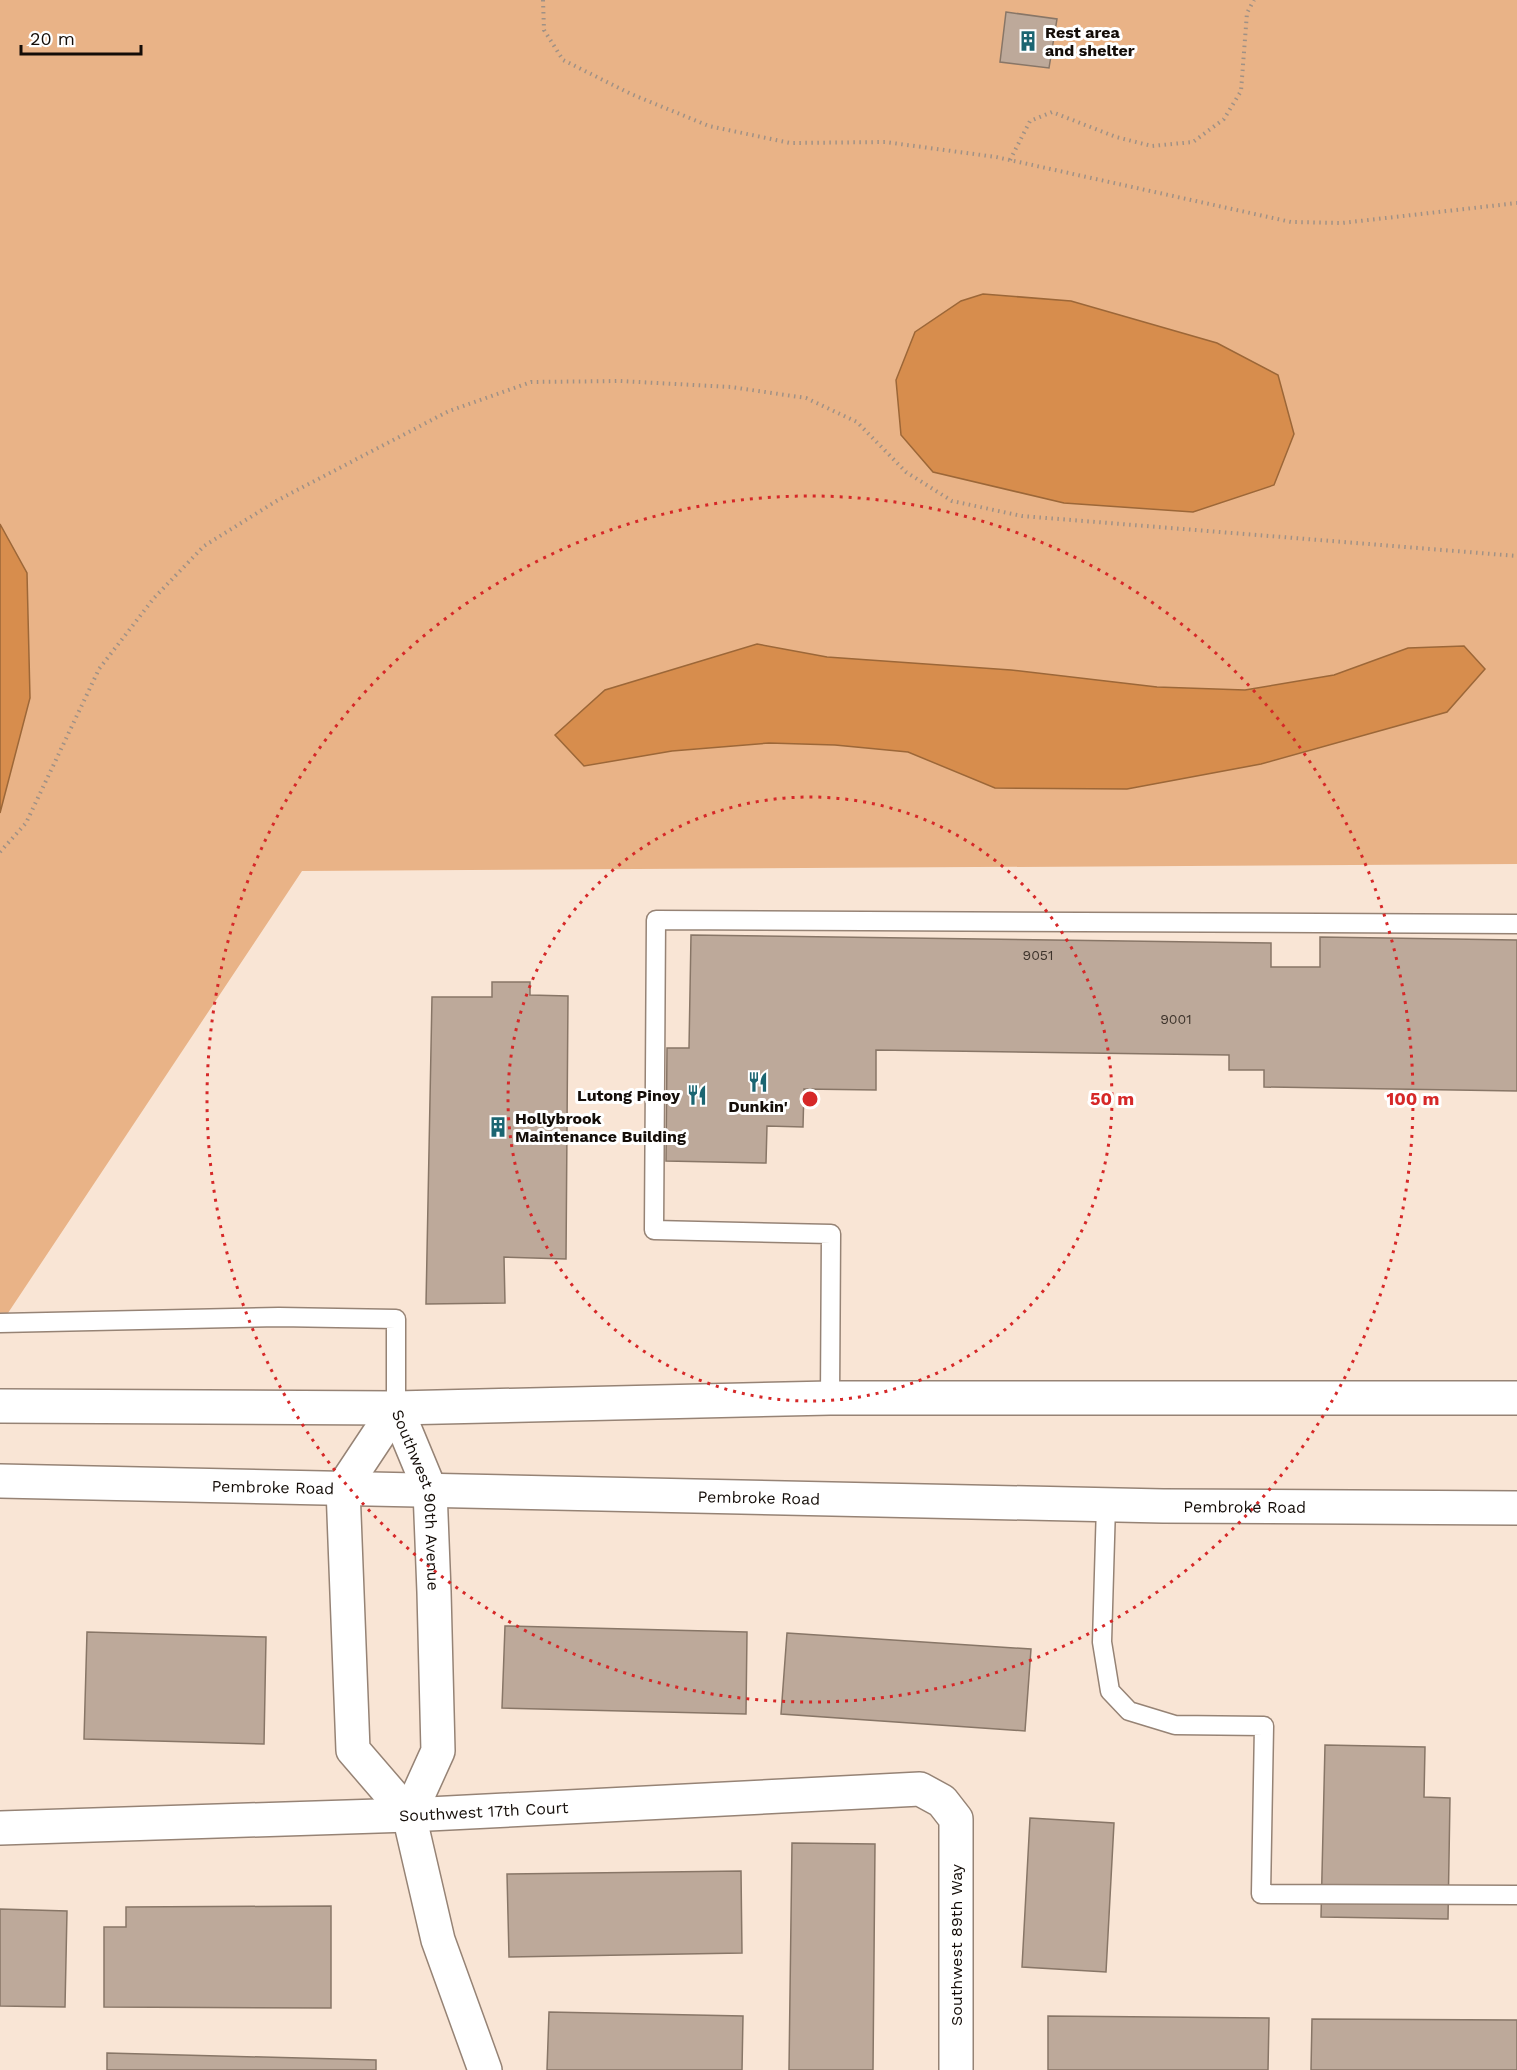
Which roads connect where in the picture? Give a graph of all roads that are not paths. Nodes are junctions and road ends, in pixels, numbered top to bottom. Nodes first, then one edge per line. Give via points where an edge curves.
1 (1517, 924) edge
2 (0, 1323) edge
3 (830, 1398) junction
4 (1517, 1398) edge
5 (0, 1406) edge
6 (396, 1408) junction
7 (0, 1481) edge
8 (343, 1488) junction
9 (430, 1490) junction
10 (1107, 1505) junction
11 (1517, 1508) edge
12 (409, 1815) junction
13 (956, 1819) joint
14 (0, 1828) edge
15 (1517, 1895) edge
16 (485, 2070) edge
17 (956, 2070) edge

1 - 3 lane via 656,920 654,1230 831,1234
2 - 6 lane via 279,1317 396,1319
3 - 4 main road
3 - 6 main road
5 - 6 main road
6 - 8 main road, Southwest 90th Avenue
6 - 9 main road, Southwest 90th Avenue
7 - 8 main road, Pembroke Road
8 - 9 main road, Pembroke Road
8 - 12 main road via 354,1750
9 - 10 main road, Pembroke Road
9 - 12 main road, Southwest 90th Avenue via 438,1751
10 - 11 main road, Pembroke Road
10 - 15 lane via 1102,1642 1110,1691 1129,1711 1175,1725 1264,1726 1262,1894
12 - 13 main road, Southwest 17th Court via 920,1789 942,1801
12 - 14 main road, Southwest 17th Court
12 - 16 main road via 438,1940
13 - 17 main road, Southwest 89th Way

